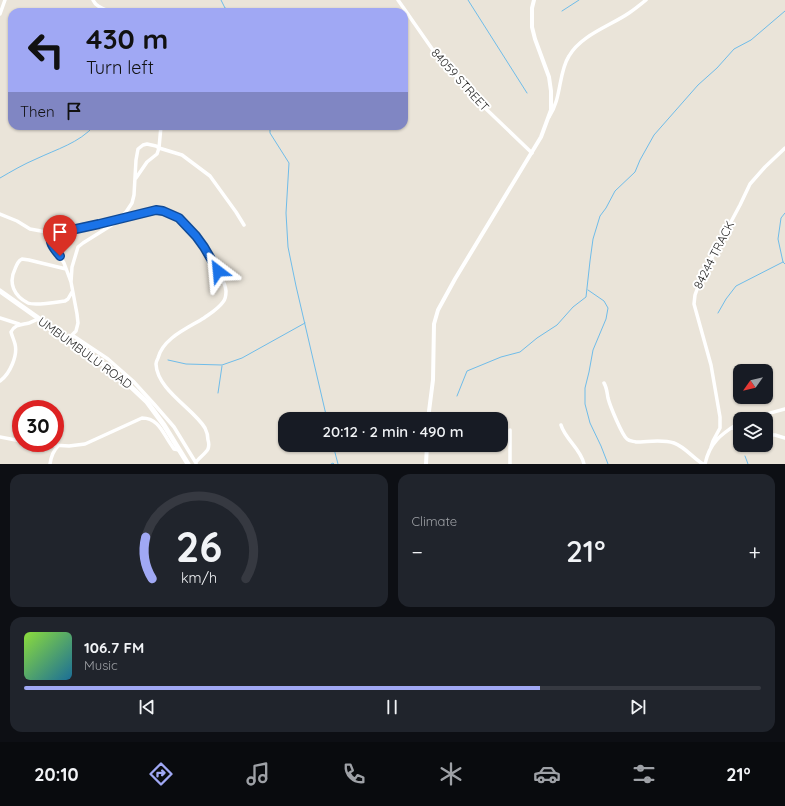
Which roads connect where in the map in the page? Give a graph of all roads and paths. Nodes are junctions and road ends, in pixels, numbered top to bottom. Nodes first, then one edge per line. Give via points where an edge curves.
1 (5, 0) edge
2 (93, 0) edge
3 (534, 0) edge
4 (646, 0) edge
5 (102, 8) edge
6 (0, 14) edge
7 (408, 14) edge
8 (549, 118) junction
9 (161, 130) edge
10 (160, 148) junction
11 (785, 148) edge
12 (532, 153) junction
13 (135, 179) junction
14 (0, 214) edge
15 (121, 218) junction
16 (244, 225) dead end
17 (50, 232) junction
18 (66, 269) junction
19 (71, 282) junction
20 (0, 291) edge
21 (72, 291) junction
22 (0, 318) edge
23 (39, 319) junction
24 (19, 324) junction
25 (72, 335) junction
26 (68, 339) junction
27 (0, 381) edge
28 (604, 384) dead end
29 (785, 410) edge
30 (429, 412) edge
31 (773, 413) edge
32 (561, 425) dead end
33 (731, 428) edge
34 (510, 430) dead end
35 (773, 435) edge
36 (0, 437) edge
37 (785, 438) edge
38 (12, 439) edge
39 (64, 446) edge
40 (711, 447) junction
41 (179, 450) junction
42 (54, 452) edge
43 (427, 452) edge
44 (196, 463) edge
45 (50, 464) edge
46 (188, 464) edge
47 (426, 464) edge
48 (510, 464) edge
49 (584, 464) edge
50 (704, 464) edge

1 - 6 street
2 - 5 street
3 - 8 street via 532,27 549,77 551,91
4 - 8 street via 574,48 566,62 554,110
7 - 12 street, 84059 STREET via 435,53 484,107
8 - 12 street
9 - 10 street
10 - 13 street
10 - 13 street via 147,144 140,146
10 - 16 street via 182,155 210,176
11 - 40 street, 84244 TRACK via 750,184 702,276 695,295 694,304 711,365 720,417 720,428
12 - 30 street via 438,310 434,324 433,380
13 - 15 street via 132,202
14 - 17 street via 30,229
15 - 17 street via 76,229
15 - 19 street via 78,247
15 - 44 street via 156,210 179,218 204,247 224,284 224,301 218,309 170,339 159,352 156,364 163,382 206,429 208,448
17 - 18 street via 53,246
18 - 19 street
18 - 21 street via 20,260 12,276 13,288 27,303 36,305 65,301
19 - 21 street
20 - 23 main road, UMBUMBULU ROAD
21 - 25 street via 78,323
22 - 24 street
23 - 24 street
23 - 26 main road, UMBUMBULU ROAD
24 - 27 street via 11,332 16,346 12,365
25 - 26 street
25 - 44 street via 108,359 133,381 174,427
26 - 41 main road, UMBUMBULU ROAD via 113,371 147,402
28 - 50 street via 626,438 636,442 674,443
29 - 31 street
32 - 49 street via 583,458
33 - 40 street
34 - 48 street
35 - 37 street
36 - 38 street
39 - 41 street via 85,444 142,418 148,418 154,420 172,446
40 - 50 street, 84244 TRACK
41 - 46 main road, UMBUMBULU ROAD
42 - 45 street
43 - 47 street

